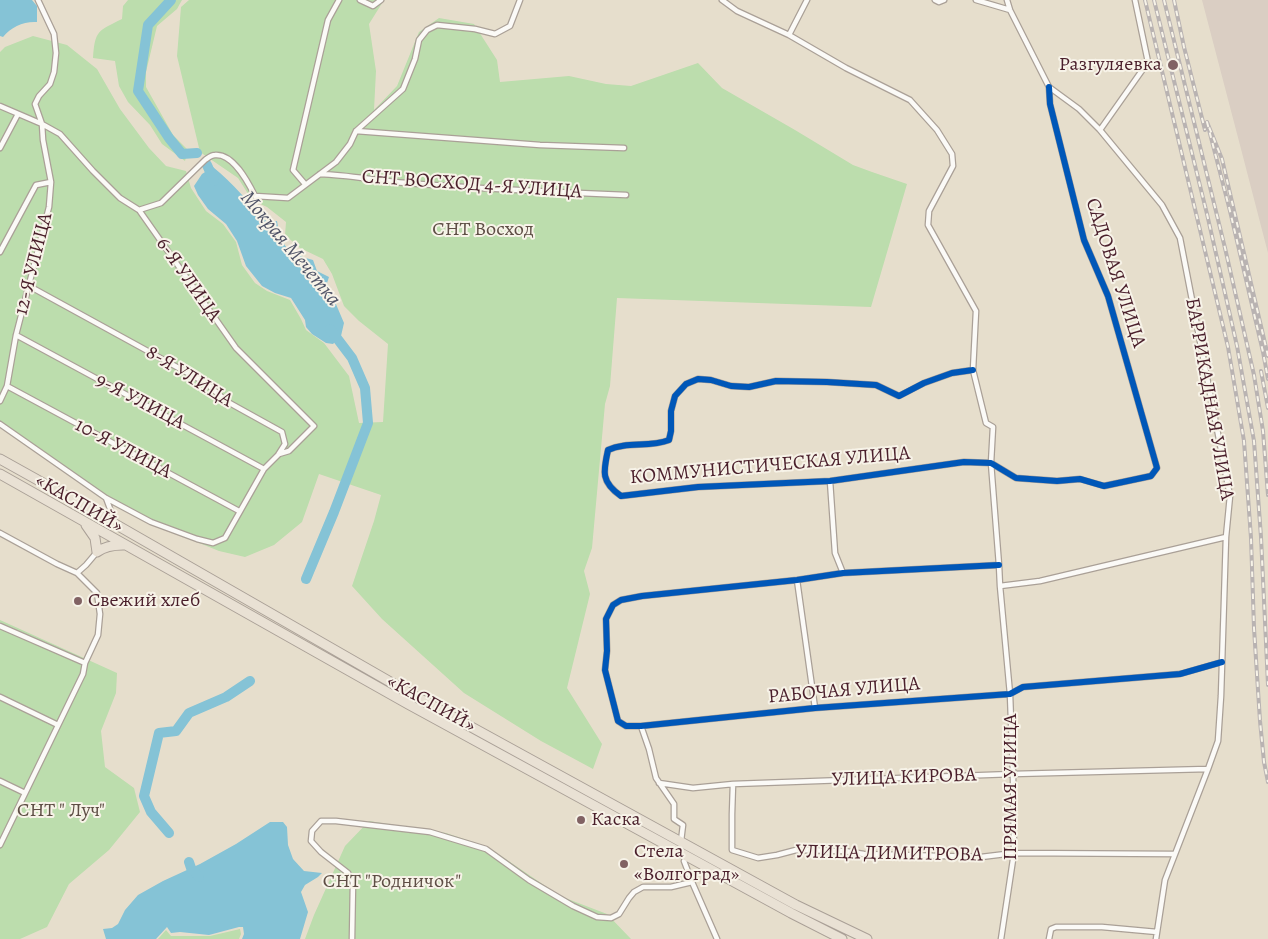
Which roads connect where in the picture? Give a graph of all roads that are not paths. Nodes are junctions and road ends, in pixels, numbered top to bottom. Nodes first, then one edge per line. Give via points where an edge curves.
1 (38, 0) edge
2 (339, 0) edge
3 (360, 0) edge
4 (381, 0) edge
5 (520, 0) edge
6 (722, 0) edge
7 (807, 0) edge
8 (935, 0) edge
9 (944, 0) edge
10 (976, 0) edge
11 (1007, 0) edge
12 (1135, 0) edge
13 (1010, 10) junction
14 (789, 35) junction
15 (1049, 87) junction
16 (0, 106) edge
17 (18, 114) junction
18 (42, 124) junction
19 (356, 130) junction
20 (1100, 130) junction
21 (0, 148) edge
22 (624, 148) dead end
23 (318, 174) junction
24 (50, 182) junction
25 (305, 184) junction
26 (626, 195) dead end
27 (138, 210) junction
28 (0, 252) edge
29 (29, 286) junction
30 (16, 335) junction
31 (974, 370) junction
32 (7, 386) junction
33 (0, 401) edge
34 (0, 424) edge
35 (278, 455) junction
36 (0, 459) edge
37 (991, 463) junction
38 (1157, 468) joint
39 (264, 469) junction
40 (0, 474) edge
41 (830, 481) junction
42 (106, 498) junction
43 (239, 511) junction
44 (85, 523) junction
45 (116, 525) junction
46 (0, 533) edge
47 (1226, 537) junction
48 (125, 546) junction
49 (97, 552) junction
50 (1000, 565) junction
51 (77, 573) junction
52 (843, 573) junction
53 (797, 580) junction
54 (1000, 586) junction
55 (0, 626) edge
56 (1222, 662) junction
57 (85, 663) junction
58 (1010, 694) junction
59 (0, 697) edge
60 (815, 708) junction
61 (58, 725) junction
62 (641, 726) junction
63 (1208, 770) junction
64 (1013, 774) junction
65 (0, 781) edge
66 (660, 783) junction
67 (733, 784) junction
68 (25, 793) junction
69 (682, 841) junction
70 (0, 845) edge
71 (1014, 853) junction
72 (1174, 854) junction
73 (686, 859) junction
74 (692, 882) junction
75 (1157, 932) junction
76 (352, 939) edge
77 (717, 939) edge
78 (842, 939) edge
79 (867, 939) edge
80 (1001, 939) edge
81 (1049, 939) edge
82 (1156, 939) edge

1 - 18 street, 12-Я УЛИЦА via 54,34 56,53 50,84 35,104
2 - 25 street via 328,20 293,170
3 - 4 street via 373,6
5 - 19 street via 510,26 495,34 437,25 427,30 419,40 403,89
6 - 14 street via 737,11
7 - 14 street
8 - 9 street
10 - 13 street
11 - 13 street, БАРРИКАДНАЯ УЛИЦА
12 - 20 street via 1148,62
13 - 15 street, БАРРИКАДНАЯ УЛИЦА
14 - 31 street via 910,100 937,130 952,154 953,166 929,211 928,225 976,311
15 - 20 street, БАРРИКАДНАЯ УЛИЦА
15 - 38 street, САДОВАЯ УЛИЦА via 1050,104 1084,240 1108,296
16 - 17 street, 6-Я УЛИЦА
17 - 18 street, 6-Я УЛИЦА
17 - 21 street
18 - 24 street, 12-Я УЛИЦА
18 - 27 street, 6-Я УЛИЦА via 60,134 92,171
19 - 22 street via 540,145
19 - 23 street via 336,162
20 - 47 street, БАРРИКАДНАЯ УЛИЦА via 1162,206 1180,238 1230,496
23 - 25 street
23 - 26 street, СНТ ВОСХОД 4-Я УЛИЦА via 406,183
24 - 28 street via 36,185
24 - 29 street, 12-Я УЛИЦА via 49,207
25 - 27 street via 288,198 255,196 245,176 230,160 218,154 205,160 161,203
27 - 35 street, 6-Я УЛИЦА via 236,348 314,426 289,451
29 - 30 street, 12-Я УЛИЦА
29 - 35 street, 8-Я УЛИЦА via 206,383 226,401 282,432 285,444
30 - 32 street, 12-Я УЛИЦА
30 - 39 street, 9-Я УЛИЦА
31 - 37 street, ПРЯМАЯ УЛИЦА via 986,423 993,427
31 - 41 street, КОММУНИСТИЧЕСКАЯ УЛИЦА via 952,373 899,396 876,385 776,381 749,387 698,378 686,384 676,396 671,411 669,440 660,444 617,446 608,450 604,468 606,481 621,496 698,487
32 - 33 street, 12-Я УЛИЦА
32 - 43 street, 10-Я УЛИЦА
34 - 42 street
35 - 39 street
36 - 45 highway, «КАСПИЙ»
37 - 38 street, КОММУНИСТИЧЕСКАЯ УЛИЦА via 1016,478 1080,479 1104,486 1151,476
37 - 41 street, КОММУНИСТИЧЕСКАЯ УЛИЦА via 964,462
37 - 50 street, ПРЯМАЯ УЛИЦА
39 - 43 street
40 - 44 highway, «КАСПИЙ»
41 - 52 street via 835,554
42 - 43 street via 151,522 213,543 225,538
42 - 45 street
44 - 48 highway, «КАСПИЙ»
44 - 49 highway via 96,538
45 - 69 highway, «КАСПИЙ» via 413,695
46 - 51 street
47 - 54 street via 1040,581
47 - 56 street, БАРРИКАДНАЯ УЛИЦА
48 - 49 highway via 113,545
48 - 73 highway, «КАСПИЙ»
49 - 51 street
50 - 52 street
50 - 54 street, ПРЯМАЯ УЛИЦА
51 - 57 street via 98,593 100,614 98,636
52 - 53 street
53 - 60 street
53 - 62 street, РАБОЧАЯ УЛИЦА via 642,596 613,605 606,619 605,670 618,721 626,726
54 - 58 street, ПРЯМАЯ УЛИЦА
55 - 57 street
56 - 58 street, РАБОЧАЯ УЛИЦА via 1180,674 1023,687
56 - 63 street, БАРРИКАДНАЯ УЛИЦА via 1218,741
57 - 61 street via 83,674
58 - 60 street, РАБОЧАЯ УЛИЦА
58 - 64 street, ПРЯМАЯ УЛИЦА
59 - 61 street
60 - 62 street, РАБОЧАЯ УЛИЦА
61 - 68 street
62 - 66 street
63 - 64 street, УЛИЦА КИРОВА
63 - 72 street, БАРРИКАДНАЯ УЛИЦА
64 - 67 street, УЛИЦА КИРОВА
64 - 71 street, ПРЯМАЯ УЛИЦА
65 - 68 street
66 - 67 street, УЛИЦА КИРОВА via 693,788
66 - 69 street via 674,804 674,818 683,825
67 - 71 street, УЛИЦА ДИМИТРОВА via 732,850 758,858 796,850 981,857
68 - 70 street
69 - 79 highway, «КАСПИЙ» via 796,905
71 - 72 street, УЛИЦА ДИМИТРОВА
71 - 80 street, ПРЯМАЯ УЛИЦА
72 - 75 street, БАРРИКАДНАЯ УЛИЦА via 1165,880
73 - 74 street
73 - 78 highway, «КАСПИЙ»
74 - 76 street via 643,887 634,892 620,914 611,918 598,916 573,906 529,880 486,849 430,832 320,821 312,831 311,841 348,873 353,882
74 - 77 street
75 - 81 street via 1056,927 1051,929
75 - 82 street, БАРРИКАДНАЯ УЛИЦА

